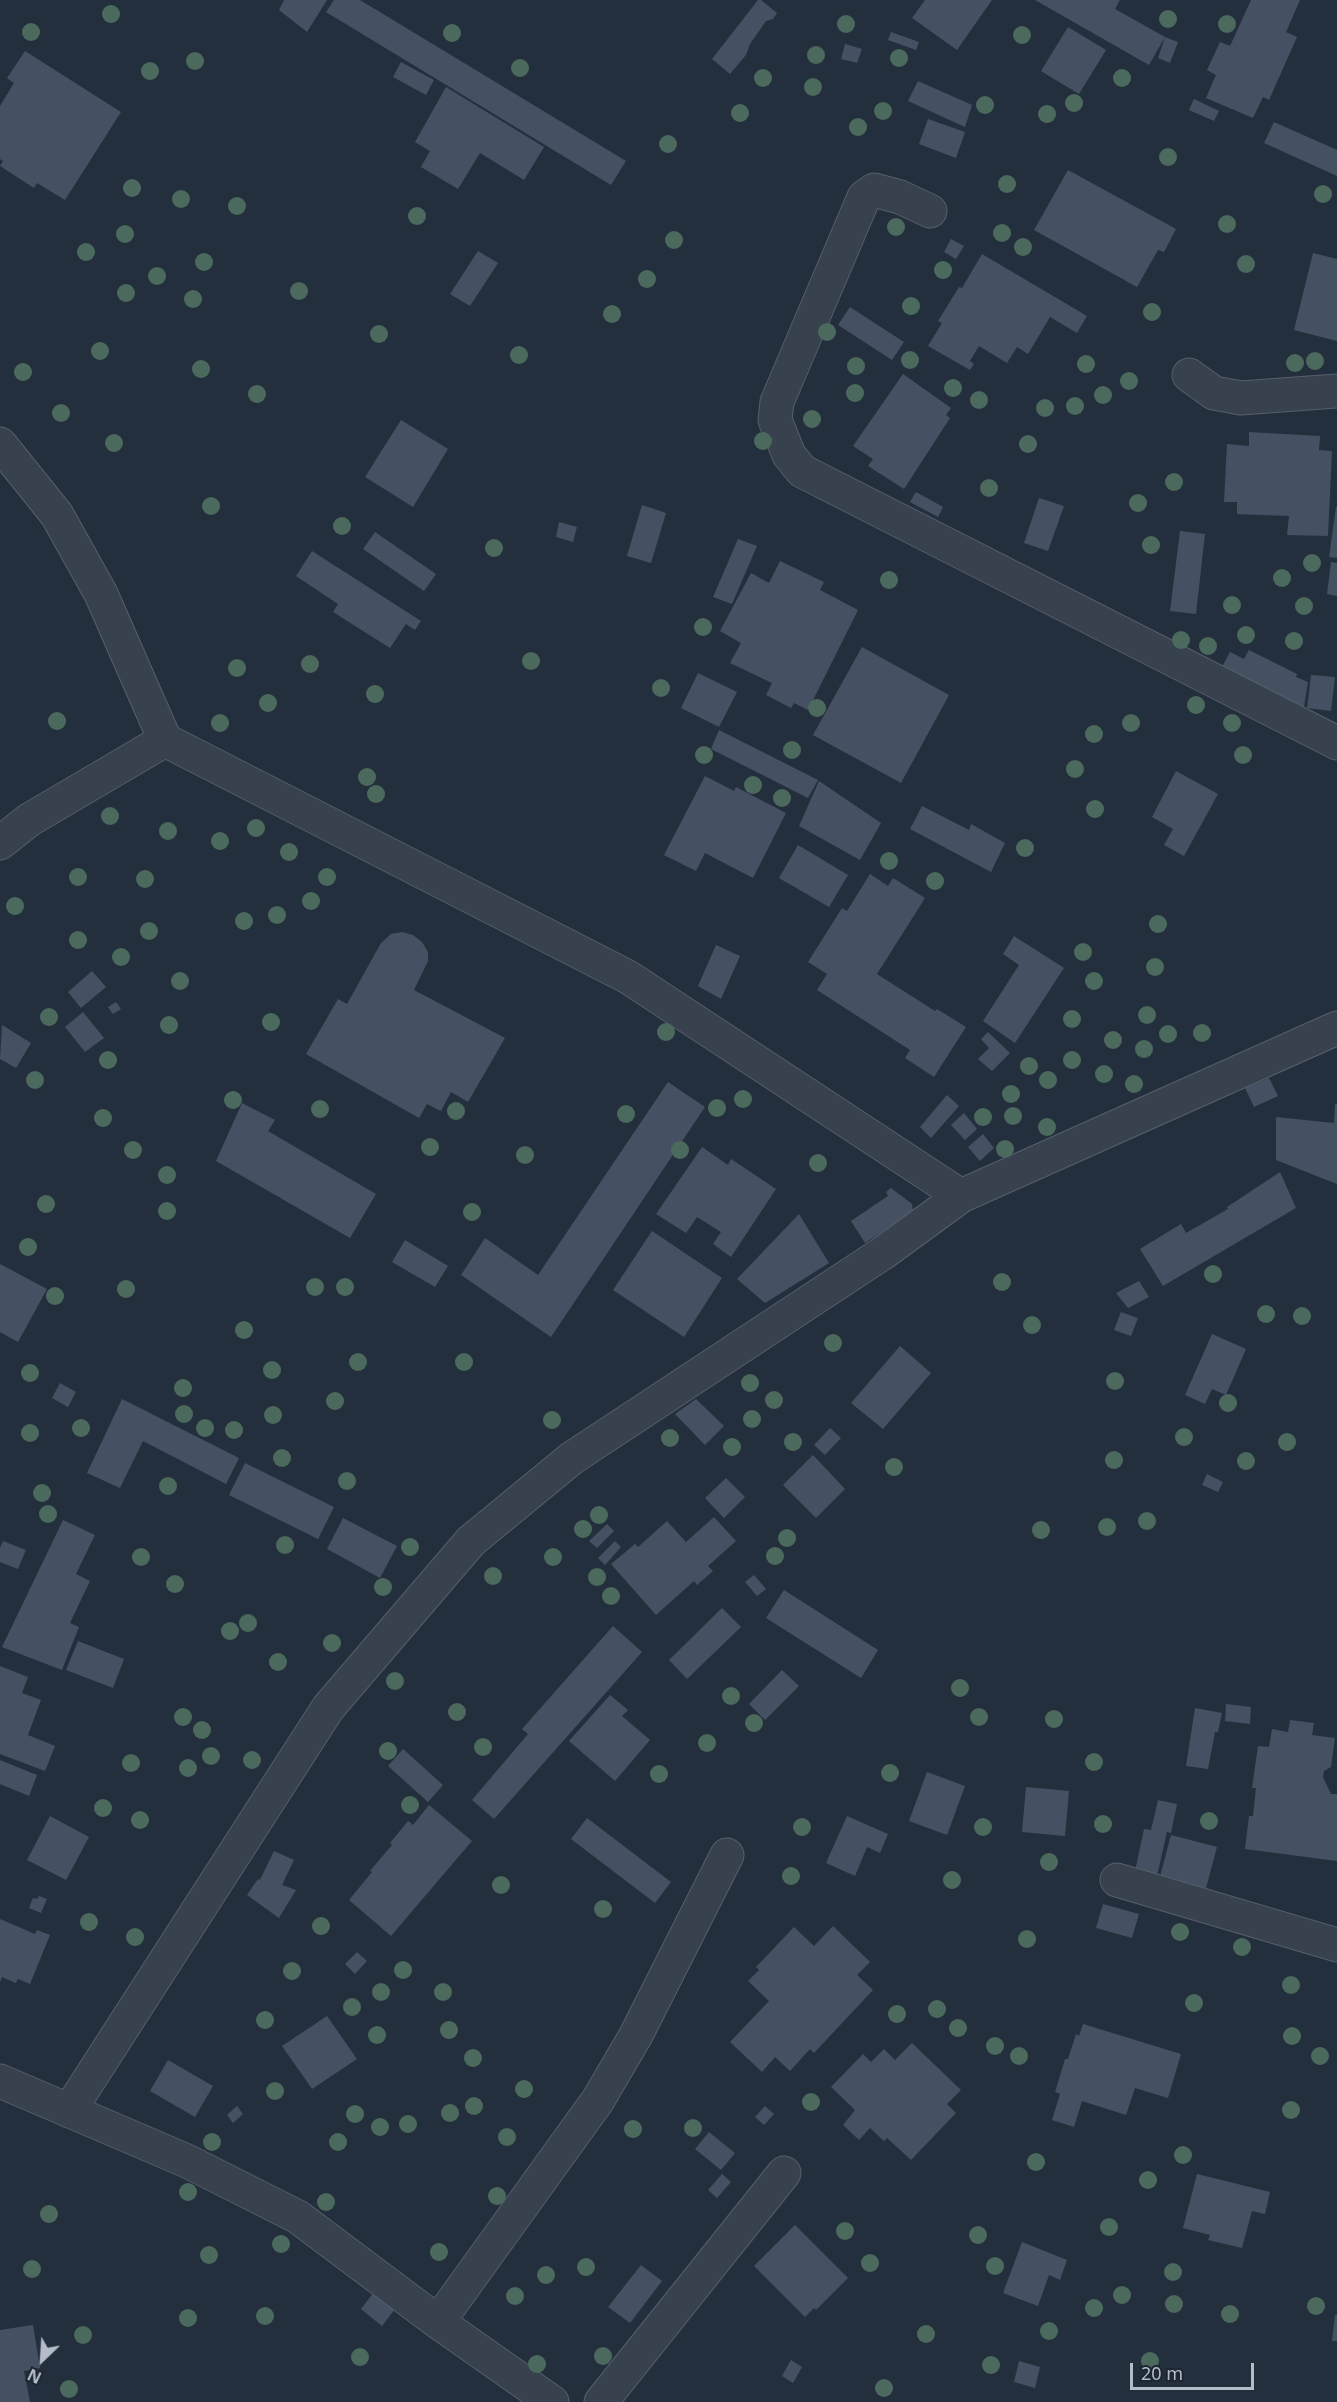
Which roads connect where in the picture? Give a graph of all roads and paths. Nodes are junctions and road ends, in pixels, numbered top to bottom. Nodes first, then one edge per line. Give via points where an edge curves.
1 (930, 211) dead end
2 (1189, 375) dead end
3 (1337, 391) edge
4 (0, 444) edge
5 (165, 740) junction
6 (1337, 743) edge
7 (0, 843) edge
8 (1337, 1028) edge
9 (961, 1196) junction
10 (727, 1855) dead end
11 (1117, 1880) dead end
12 (1337, 1946) edge
13 (0, 2081) edge
14 (69, 2111) junction
15 (784, 2173) dead end
16 (438, 2322) junction
17 (552, 2402) edge
18 (601, 2402) edge

1 - 6 street via 874,190 864,197 777,402 776,420 789,454 802,471
2 - 3 street via 1214,393 1241,398
4 - 5 street via 57,515 101,594
5 - 7 street via 29,820
5 - 9 street via 628,977
8 - 9 street
9 - 14 street via 883,1253 572,1458 471,1541 328,1708
10 - 16 street via 636,2035 598,2100
11 - 12 street
13 - 14 street
14 - 16 street via 187,2161 298,2217
15 - 18 street
16 - 17 street

